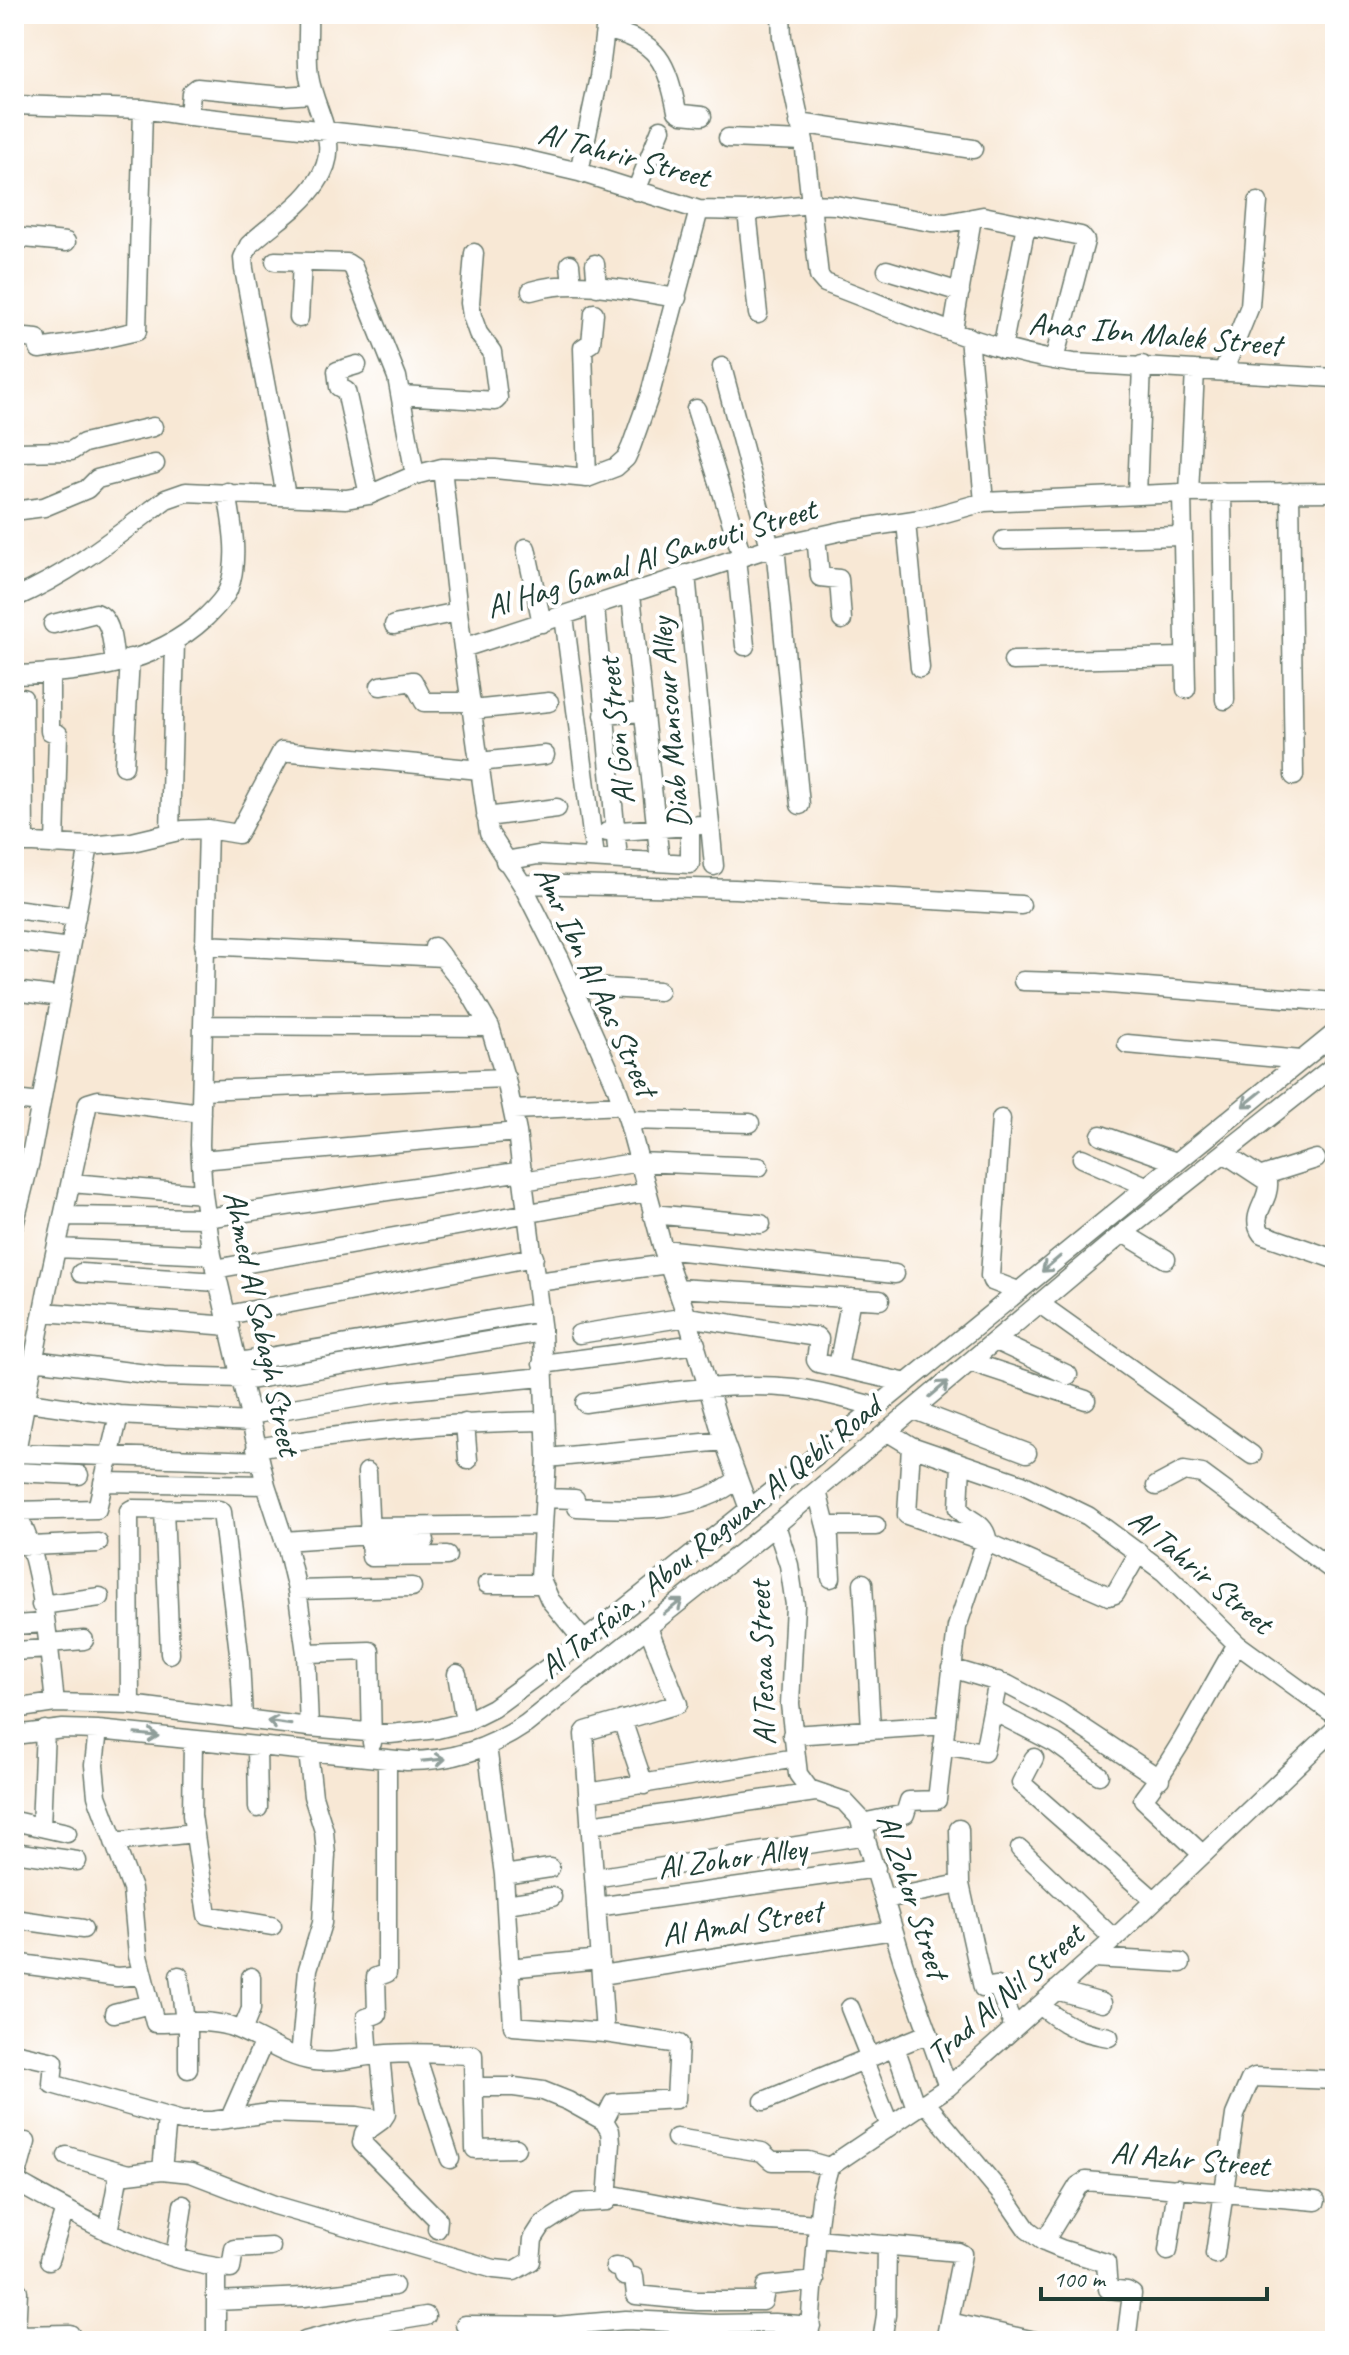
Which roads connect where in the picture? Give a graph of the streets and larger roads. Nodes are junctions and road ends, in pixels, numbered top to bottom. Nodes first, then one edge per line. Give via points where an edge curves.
1 (308, 14) edge
2 (781, 14) edge
3 (606, 22) edge
4 (313, 94) junction
5 (14, 105) edge
6 (143, 109) junction
7 (190, 116) junction
8 (702, 116) dead end
9 (661, 129) dead end
10 (328, 131) junction
11 (802, 132) junction
12 (728, 138) dead end
13 (973, 149) dead end
14 (579, 172) junction
15 (636, 191) junction
16 (1258, 202) dead end
17 (810, 204) junction
18 (699, 210) junction
19 (747, 211) junction
20 (972, 218) junction
21 (1026, 225) junction
22 (14, 237) edge
23 (66, 242) dead end
24 (474, 253) dead end
25 (275, 261) dead end
26 (302, 262) junction
27 (570, 264) dead end
28 (595, 264) dead end
29 (887, 270) dead end
30 (572, 285) junction
31 (597, 287) junction
32 (531, 291) dead end
33 (960, 292) junction
34 (677, 298) junction
35 (594, 313) dead end
36 (758, 314) dead end
37 (299, 318) dead end
38 (961, 333) junction
39 (14, 337) edge
40 (1002, 349) junction
41 (1054, 360) junction
42 (357, 365) dead end
43 (1142, 365) junction
44 (722, 367) dead end
45 (1195, 370) junction
46 (1223, 372) junction
47 (1335, 378) edge
48 (402, 395) junction
49 (696, 409) dead end
50 (153, 427) dead end
51 (14, 452) edge
52 (155, 464) dead end
53 (442, 468) junction
54 (415, 475) junction
55 (587, 478) junction
56 (227, 492) junction
57 (1222, 492) junction
58 (1290, 492) junction
59 (1335, 492) edge
60 (1185, 493) junction
61 (369, 495) junction
62 (1137, 495) junction
63 (286, 496) junction
64 (984, 502) junction
65 (14, 511) edge
66 (906, 522) junction
67 (816, 536) junction
68 (1183, 536) junction
69 (1004, 540) dead end
70 (773, 547) junction
71 (526, 548) dead end
72 (739, 557) junction
73 (686, 574) junction
74 (631, 595) junction
75 (14, 598) edge
76 (595, 607) junction
77 (458, 612) junction
78 (564, 616) junction
79 (842, 620) dead end
80 (542, 623) junction
81 (53, 624) dead end
82 (394, 625) dead end
83 (175, 642) junction
84 (745, 646) dead end
85 (463, 648) junction
86 (1185, 657) junction
87 (122, 661) junction
88 (1013, 661) dead end
89 (920, 668) dead end
90 (50, 674) junction
91 (14, 675) edge
92 (380, 686) dead end
93 (1186, 689) dead end
94 (23, 698) dead end
95 (1225, 700) dead end
96 (549, 702) dead end
97 (472, 706) junction
98 (643, 712) junction
99 (604, 715) junction
100 (545, 755) dead end
101 (124, 766) dead end
102 (479, 766) junction
103 (1294, 776) dead end
104 (800, 805) dead end
105 (557, 808) dead end
106 (486, 817) junction
107 (709, 824) junction
108 (690, 826) junction
109 (657, 828) junction
110 (208, 829) junction
111 (616, 831) junction
112 (170, 832) junction
113 (593, 834) junction
114 (19, 842) edge
115 (55, 845) junction
116 (89, 846) junction
117 (595, 857) junction
118 (618, 859) junction
119 (505, 861) junction
120 (660, 861) junction
121 (714, 866) dead end
122 (522, 884) junction
123 (1021, 905) dead end
124 (14, 909) edge
125 (76, 917) junction
126 (14, 941) edge
127 (204, 945) junction
128 (70, 948) junction
129 (1023, 981) dead end
130 (572, 986) junction
131 (14, 991) edge
132 (659, 991) dead end
133 (61, 997) junction
134 (1335, 1002) edge
135 (204, 1025) junction
136 (490, 1027) junction
137 (1335, 1033) edge
138 (1127, 1044) dead end
139 (1301, 1060) junction
140 (1335, 1065) edge
141 (506, 1078) junction
142 (202, 1090) junction
143 (14, 1100) edge
144 (41, 1103) junction
145 (513, 1110) junction
146 (626, 1112) junction
147 (201, 1113) junction
148 (1001, 1119) dead end
149 (750, 1123) dead end
150 (517, 1132) junction
151 (1101, 1135) dead end
152 (1224, 1153) junction
153 (1082, 1158) dead end
154 (1316, 1159) dead end
155 (22, 1160) edge
156 (201, 1160) junction
157 (639, 1162) junction
158 (1176, 1162) junction
159 (759, 1167) dead end
160 (523, 1176) junction
161 (1262, 1176) junction
162 (71, 1183) junction
163 (1146, 1186) junction
164 (647, 1192) junction
165 (203, 1194) junction
166 (527, 1213) junction
167 (652, 1214) junction
168 (64, 1216) junction
169 (206, 1218) junction
170 (761, 1224) dead end
171 (14, 1225) edge
172 (1123, 1233) junction
173 (57, 1248) junction
174 (534, 1257) junction
175 (665, 1257) junction
176 (1331, 1258) dead end
177 (1166, 1259) dead end
178 (215, 1269) junction
179 (81, 1273) dead end
180 (895, 1274) dead end
181 (537, 1282) junction
182 (677, 1288) junction
183 (1018, 1291) junction
184 (851, 1298) junction
185 (880, 1300) dead end
186 (1040, 1304) junction
187 (43, 1312) junction
188 (540, 1312) junction
189 (687, 1317) junction
190 (229, 1321) junction
191 (542, 1332) junction
192 (579, 1334) dead end
193 (996, 1341) junction
194 (696, 1344) junction
195 (33, 1360) junction
196 (971, 1362) junction
197 (838, 1367) junction
198 (542, 1370) junction
199 (241, 1374) junction
200 (1068, 1375) dead end
201 (907, 1383) junction
202 (708, 1388) junction
203 (1086, 1400) dead end
204 (19, 1402) edge
205 (585, 1403) dead end
206 (877, 1407) junction
207 (914, 1410) junction
208 (119, 1415) junction
209 (250, 1418) junction
210 (545, 1421) junction
211 (465, 1423) junction
212 (888, 1432) junction
213 (724, 1441) junction
214 (911, 1446) junction
215 (1027, 1453) dead end
216 (258, 1455) junction
217 (1252, 1455) dead end
218 (109, 1456) junction
219 (15, 1457) edge
220 (547, 1458) junction
221 (468, 1460) dead end
222 (961, 1464) junction
223 (14, 1472) edge
224 (367, 1472) dead end
225 (79, 1475) dead end
226 (738, 1479) junction
227 (103, 1482) junction
228 (266, 1485) junction
229 (1156, 1486) dead end
230 (817, 1491) junction
231 (545, 1498) junction
232 (164, 1509) junction
233 (749, 1509) junction
234 (73, 1510) junction
235 (14, 1512) edge
236 (542, 1525) junction
237 (776, 1525) junction
238 (827, 1526) junction
239 (876, 1526) dead end
240 (370, 1535) junction
241 (425, 1540) dead end
242 (284, 1541) junction
243 (987, 1542) junction
244 (98, 1543) dead end
245 (23, 1545) edge
246 (74, 1545) junction
247 (1139, 1552) junction
248 (447, 1556) dead end
249 (1335, 1572) edge
250 (831, 1578) dead end
251 (863, 1583) dead end
252 (487, 1584) dead end
253 (542, 1584) junction
254 (412, 1587) dead end
255 (297, 1590) junction
256 (100, 1597) dead end
257 (43, 1614) junction
258 (14, 1625) edge
259 (648, 1627) junction
260 (84, 1640) dead end
261 (584, 1641) junction
262 (1237, 1644) junction
263 (49, 1646) junction
264 (14, 1651) edge
265 (306, 1653) junction
266 (170, 1654) dead end
267 (951, 1668) junction
268 (457, 1674) dead end
269 (998, 1681) junction
270 (55, 1703) junction
271 (130, 1705) junction
272 (14, 1709) edge
273 (993, 1711) junction
274 (1335, 1715) edge
275 (243, 1718) junction
276 (622, 1720) junction
277 (465, 1722) junction
278 (946, 1725) junction
279 (309, 1727) junction
280 (871, 1729) junction
281 (1335, 1729) edge
282 (45, 1730) junction
283 (98, 1730) junction
284 (372, 1732) junction
285 (14, 1735) edge
286 (792, 1735) junction
287 (193, 1740) junction
288 (943, 1745) junction
289 (257, 1746) junction
290 (487, 1746) junction
291 (308, 1752) junction
292 (796, 1758) junction
293 (1034, 1758) dead end
294 (379, 1759) junction
295 (1099, 1775) dead end
296 (1160, 1779) junction
297 (644, 1785) junction
298 (815, 1792) junction
299 (588, 1793) junction
300 (258, 1808) dead end
301 (14, 1821) edge
302 (590, 1825) junction
303 (41, 1827) junction
304 (864, 1829) junction
305 (959, 1829) dead end
306 (67, 1833) dead end
307 (194, 1833) junction
308 (114, 1842) junction
309 (1020, 1849) dead end
310 (14, 1852) edge
311 (1202, 1854) junction
312 (77, 1861) dead end
313 (550, 1868) dead end
314 (876, 1868) junction
315 (504, 1875) junction
316 (594, 1878) junction
317 (960, 1884) junction
318 (552, 1897) dead end
319 (885, 1899) junction
320 (1154, 1900) junction
321 (506, 1904) junction
322 (596, 1907) junction
323 (14, 1919) edge
324 (272, 1926) dead end
325 (83, 1929) dead end
326 (893, 1930) junction
327 (1114, 1939) junction
328 (1093, 1958) junction
329 (14, 1963) edge
330 (1181, 1963) dead end
331 (600, 1967) junction
332 (509, 1968) junction
333 (143, 1975) junction
334 (179, 1976) dead end
335 (251, 1977) dead end
336 (1056, 1990) junction
337 (1102, 2003) dead end
338 (150, 2004) junction
339 (1040, 2005) junction
340 (850, 2008) dead end
341 (114, 2013) dead end
342 (186, 2021) junction
343 (1014, 2027) junction
344 (242, 2031) junction
345 (605, 2033) junction
346 (927, 2034) junction
347 (1109, 2037) dead end
348 (263, 2043) junction
349 (895, 2047) junction
350 (14, 2053) edge
351 (375, 2055) junction
352 (416, 2055) junction
353 (300, 2058) junction
354 (867, 2060) junction
355 (188, 2069) dead end
356 (1335, 2080) edge
357 (475, 2087) junction
358 (948, 2087) junction
359 (764, 2101) dead end
360 (921, 2105) junction
361 (167, 2118) junction
362 (230, 2118) junction
363 (382, 2120) junction
364 (604, 2121) junction
365 (889, 2124) junction
366 (676, 2138) dead end
367 (26, 2142) dead end
368 (516, 2148) dead end
369 (67, 2156) dead end
370 (450, 2159) dead end
371 (829, 2167) junction
372 (162, 2170) junction
373 (119, 2173) junction
374 (14, 2182) edge
375 (1177, 2188) junction
376 (1223, 2193) junction
377 (608, 2194) junction
378 (1316, 2201) dead end
379 (183, 2205) dead end
380 (65, 2209) junction
381 (437, 2229) dead end
382 (108, 2232) junction
383 (818, 2232) junction
384 (1044, 2242) junction
385 (887, 2245) junction
386 (271, 2247) dead end
387 (1168, 2251) dead end
388 (1215, 2254) dead end
389 (175, 2258) junction
390 (49, 2260) dead end
391 (615, 2267) dead end
392 (216, 2268) junction
393 (815, 2281) junction
394 (394, 2286) dead end
395 (18, 2291) dead end
396 (216, 2301) junction
397 (426, 2316) dead end
398 (949, 2322) junction
399 (465, 2325) dead end
400 (597, 2332) edge
401 (70, 2334) dead end
402 (810, 2334) edge
403 (15, 2335) edge
404 (216, 2341) edge
405 (305, 2341) edge
406 (882, 2341) edge
407 (945, 2341) edge
408 (1035, 2341) edge
409 (1126, 2341) edge

1 - 4 street
2 - 11 street, Anas Ibn Malek Street
3 - 8 street via 652,50 670,78 677,111
3 - 14 street
4 - 7 street via 197,88 191,93
4 - 10 street
5 - 6 street, Al Tahrir Street
6 - 7 street, Al Tahrir Street
6 - 39 street via 137,331 39,349 36,339
7 - 10 street, Al Tahrir Street
9 - 15 street
10 - 14 street, Al Tahrir Street via 515,157
10 - 63 street via 327,162 316,184 249,245 243,258
11 - 12 street
11 - 13 street
11 - 17 street, Anas Ibn Malek Street
14 - 15 street, Al Tahrir Street
15 - 18 street, Al Tahrir Street
16 - 46 street via 1250,306
17 - 19 street, Al Tahrir Street
17 - 20 street, Al Tahrir Street via 931,222
17 - 38 street, Anas Ibn Malek Street via 821,280
18 - 19 street, Al Tahrir Street
18 - 34 street
19 - 36 street
20 - 21 street, Al Tahrir Street
20 - 33 street
21 - 40 street
21 - 41 street, Al Tahrir Street via 1085,241
22 - 23 street
24 - 48 street via 472,316 492,352 498,398
25 - 26 street
26 - 37 street
26 - 48 street via 350,264
27 - 30 street
28 - 31 street
29 - 33 street
30 - 31 street
30 - 32 street
31 - 34 street
33 - 38 street
34 - 55 street via 626,458
35 - 55 street via 591,343 583,348
38 - 40 street, Anas Ibn Malek Street
38 - 64 street
40 - 41 street, Anas Ibn Malek Street
41 - 43 street, Anas Ibn Malek Street
42 - 61 street via 337,371
43 - 45 street, Anas Ibn Malek Street
43 - 62 street
44 - 70 street
45 - 46 street, Anas Ibn Malek Street
45 - 60 street
46 - 47 street, Anas Ibn Malek Street
48 - 54 street
49 - 72 street
50 - 51 street via 84,443 71,451
52 - 65 street via 97,479 59,502
53 - 54 street
53 - 55 street
53 - 77 street, Amr Ibn Al Aas Street
54 - 61 street
56 - 63 street
56 - 75 street via 172,496 76,566
56 - 83 street via 233,542 228,590
57 - 58 street, Al Hag Gamal Al Sanouti Street
57 - 60 street, Al Hag Gamal Al Sanouti Street
57 - 95 street
58 - 59 street, Al Hag Gamal Al Sanouti Street
58 - 103 street
60 - 62 street, Al Hag Gamal Al Sanouti Street
60 - 68 street
61 - 63 street
62 - 64 street, Al Hag Gamal Al Sanouti Street
64 - 66 street, Al Hag Gamal Al Sanouti Street
66 - 67 street, Al Hag Gamal Al Sanouti Street
66 - 89 street
67 - 70 street, Al Hag Gamal Al Sanouti Street
67 - 79 street via 821,579 840,581
68 - 69 street
68 - 86 street
70 - 72 street, Al Hag Gamal Al Sanouti Street
70 - 104 street
71 - 80 street
72 - 73 street, Al Hag Gamal Al Sanouti Street
72 - 84 street
73 - 74 street, Al Hag Gamal Al Sanouti Street
73 - 107 street, Diab Mansour Alley
74 - 76 street, Al Hag Gamal Al Sanouti Street
74 - 98 street, Al Gon Street
76 - 78 street, Al Hag Gamal Al Sanouti Street
76 - 99 street
77 - 82 street
77 - 85 street, Amr Ibn Al Aas Street
78 - 80 street, Al Hag Gamal Al Sanouti Street
78 - 113 street
80 - 85 street, Al Hag Gamal Al Sanouti Street
81 - 87 street via 101,614
83 - 87 street
83 - 112 street
85 - 97 street, Amr Ibn Al Aas Street
86 - 88 street
86 - 93 street
87 - 90 street
87 - 101 street
90 - 91 street
90 - 115 street via 50,731 58,734
92 - 97 street via 413,681 424,702
94 - 114 street
96 - 97 street
97 - 102 street, Amr Ibn Al Aas Street
98 - 99 street
98 - 109 street, Al Gon Street
99 - 111 street
100 - 102 street
102 - 106 street, Amr Ibn Al Aas Street
102 - 110 street via 282,751 238,834
105 - 106 street
106 - 119 street, Amr Ibn Al Aas Street via 492,841
107 - 108 street
107 - 121 street, Diab Mansour Alley
108 - 109 street
108 - 120 street via 691,863
109 - 111 street
109 - 120 street, Al Gon Street
110 - 112 street
110 - 127 street, Ahmed Al Sabagh Street
111 - 113 street
111 - 118 street
112 - 116 street
113 - 117 street
114 - 115 street
115 - 116 street
116 - 125 street
117 - 118 street
117 - 119 street via 529,855
118 - 120 street
119 - 122 street, Amr Ibn Al Aas Street
122 - 123 street
122 - 130 street, Amr Ibn Al Aas Street
124 - 125 street
125 - 128 street
126 - 128 street
127 - 135 street, Ahmed Al Sabagh Street
127 - 136 street via 438,952
128 - 133 street
129 - 134 street
130 - 132 street
130 - 146 street, Amr Ibn Al Aas Street
131 - 133 street
133 - 144 street
135 - 136 street
135 - 142 street, Ahmed Al Sabagh Street
136 - 141 street
137 - 139 street, Al Tarfaia , Abou Ragwan Al Qebli Road
138 - 139 street
139 -> 158 street, Al Tarfaia , Abou Ragwan Al Qebli Road
140 - 152 street, Al Tarfaia , Abou Ragwan Al Qebli Road
141 - 142 street
141 - 145 street
142 - 147 street, Ahmed Al Sabagh Street
143 - 144 street
144 - 155 street
145 - 146 street
145 - 150 street
146 - 149 street
146 - 157 street, Amr Ibn Al Aas Street
147 - 156 street, Ahmed Al Sabagh Street
147 - 162 street via 98,1100 87,1104
148 - 183 street via 990,1276
150 - 156 street
150 - 160 street
151 - 158 street
152 - 161 street
152 - 172 street, Al Tarfaia , Abou Ragwan Al Qebli Road
153 - 163 street
154 - 161 street
155 - 171 street
156 - 165 street, Ahmed Al Sabagh Street
157 - 159 street
157 - 160 street
157 - 164 street, Amr Ibn Al Aas Street
158 - 163 street, Al Tarfaia , Abou Ragwan Al Qebli Road
160 - 166 street
160 - 169 street
161 - 176 street via 1269,1186 1257,1217 1262,1234
162 - 165 street
162 - 168 street
163 -> 183 street, Al Tarfaia , Abou Ragwan Al Qebli Road
164 - 166 street
164 - 167 street, Amr Ibn Al Aas Street
165 - 169 street, Ahmed Al Sabagh Street
166 - 174 street
166 - 178 street
167 - 170 street
167 - 175 street, Amr Ibn Al Aas Street
168 - 169 street
168 - 173 street
169 - 178 street, Ahmed Al Sabagh Street
172 - 177 street
172 - 186 street, Al Tarfaia , Abou Ragwan Al Qebli Road
173 - 178 street
173 - 187 street
174 - 181 street
174 - 190 street
175 - 180 street
175 - 181 street
175 - 182 street, Amr Ibn Al Aas Street
178 - 179 street
178 - 190 street, Ahmed Al Sabagh Street
181 - 188 street
182 - 184 street
182 - 189 street, Amr Ibn Al Aas Street
183 - 201 street, Al Tarfaia , Abou Ragwan Al Qebli Road
184 - 185 street
184 - 197 street
186 - 193 street, Al Tarfaia , Abou Ragwan Al Qebli Road
186 - 217 street
187 - 190 street
187 - 195 street
188 - 191 street
188 - 199 street
189 - 192 street
189 - 194 street, Amr Ibn Al Aas Street
189 - 197 street via 817,1337 816,1362
190 - 199 street, Ahmed Al Sabagh Street
191 - 198 street
191 - 199 street
193 - 196 street, Al Tarfaia , Abou Ragwan Al Qebli Road
193 - 200 street
194 - 198 street
194 - 202 street, Amr Ibn Al Aas Street
195 - 199 street via 163,1376
195 - 204 street
196 - 203 street
207 -> 196 street, Al Tarfaia , Abou Ragwan Al Qebli Road
197 - 201 street
198 - 209 street
198 - 210 street
199 - 209 street, Ahmed Al Sabagh Street
201 - 206 street, Al Tarfaia , Abou Ragwan Al Qebli Road
202 - 205 street
202 - 206 street via 795,1388
202 - 213 street, Amr Ibn Al Aas Street
204 - 208 street
204 - 219 street
206 - 233 street, Al Tarfaia , Abou Ragwan Al Qebli Road
207 - 212 street, Al Tarfaia , Abou Ragwan Al Qebli Road
207 - 215 street
208 - 209 street
208 - 218 street
209 - 216 street, Ahmed Al Sabagh Street
210 - 211 street
210 - 220 street
211 - 216 street via 342,1434
211 - 221 street
212 - 214 street, Al Tahrir Street
212 - 230 street, Al Tarfaia , Abou Ragwan Al Qebli Road
213 - 220 street
213 - 226 street, Amr Ibn Al Aas Street
214 - 222 street, Al Tahrir Street
214 - 243 street via 906,1513
216 - 218 street
216 - 228 street, Ahmed Al Sabagh Street
218 - 219 street
218 - 227 street
220 - 231 street
222 - 243 street via 959,1508 982,1526
222 - 247 street, Al Tahrir Street via 1036,1490 1088,1516
223 - 225 street
224 - 240 street
226 - 231 street via 708,1497 640,1510 577,1507 576,1499
226 - 233 street, Amr Ibn Al Aas Street
227 - 228 street
227 - 234 street via 97,1509
228 - 242 street, Ahmed Al Sabagh Street
229 - 249 street via 1184,1471 1202,1474
230 - 237 street, Al Tarfaia , Abou Ragwan Al Qebli Road
230 - 238 street
231 - 236 street
232 - 266 street
232 - 271 street via 129,1511
232 - 275 street via 222,1512
233 - 261 street, Al Tarfaia , Abou Ragwan Al Qebli Road
234 - 235 street
234 - 246 street
235 - 245 street
236 - 240 street
236 - 253 street
259 -> 237 street, Al Tarfaia , Abou Ragwan Al Qebli Road
237 - 286 street, Al Tesaa Street via 795,1605
238 - 239 street
238 - 250 street
240 - 241 street
240 - 242 street
240 - 248 street via 372,1558
242 - 255 street, Ahmed Al Sabagh Street
243 - 247 street via 1109,1596
243 - 267 street via 962,1609
244 - 246 street
245 - 246 street
245 - 257 street
247 - 262 street, Al Tahrir Street
251 - 280 street
252 - 253 street
253 - 261 street
254 - 255 street
255 - 265 street, Ahmed Al Sabagh Street
256 - 257 street
257 - 258 street
257 - 263 street
259 - 276 street via 678,1704
259 - 290 street, Al Tarfaia , Abou Ragwan Al Qebli Road via 526,1724
260 - 263 street
261 - 277 street, Al Tarfaia , Abou Ragwan Al Qebli Road via 523,1688
262 - 274 street, Al Tahrir Street
262 - 296 street
263 - 264 street
263 - 270 street
265 - 279 street, Ahmed Al Sabagh Street
265 - 284 street via 369,1650
267 - 269 street
267 - 278 street
268 - 277 street
269 - 273 street
269 - 296 street via 1059,1712
270 - 271 street, Al Tarfaia , Abou Ragwan Al Qebli Road
270 - 272 street, Al Tarfaia , Abou Ragwan Al Qebli Road
271 - 275 street, Al Tarfaia , Abou Ragwan Al Qebli Road
273 - 288 street via 984,1752
273 - 295 street via 1055,1743
279 -> 275 street, Al Tarfaia , Abou Ragwan Al Qebli Road
276 - 297 street
276 - 299 street via 584,1732
277 - 284 street, Al Tarfaia , Abou Ragwan Al Qebli Road via 415,1733
278 - 280 street
278 - 288 street
279 - 284 street, Al Tarfaia , Abou Ragwan Al Qebli Road
280 - 286 street
281 - 311 street, Trad Al Nil Street
282 - 283 street, Al Tarfaia , Abou Ragwan Al Qebli Road
282 - 285 street, Al Tarfaia , Abou Ragwan Al Qebli Road
282 - 303 street
283 -> 287 street, Al Tarfaia , Abou Ragwan Al Qebli Road
283 - 308 street via 95,1786
284 - 294 street
286 - 292 street, Al Tesaa Street
287 - 289 street, Al Tarfaia , Abou Ragwan Al Qebli Road
287 - 307 street
288 - 304 street via 937,1801 909,1801 905,1814
289 - 291 street, Al Tarfaia , Abou Ragwan Al Qebli Road
289 - 300 street
294 -> 290 street, Al Tarfaia , Abou Ragwan Al Qebli Road via 438,1760
290 - 315 street
291 - 294 street, Al Tarfaia , Abou Ragwan Al Qebli Road
291 - 353 street via 326,1855 322,1923 308,1969
292 - 297 street
292 - 298 street, Al Tesaa Street via 801,1780
293 - 320 street via 1021,1783
294 - 351 street via 387,1973 377,1975 377,2014 366,2018
296 - 311 street via 1143,1799
297 - 299 street
298 - 302 street
298 - 304 street, Al Zohor Street via 844,1801
299 - 302 street
301 - 303 street
302 - 316 street
303 - 306 street
304 - 314 street, Al Zohor Street
304 - 316 street
305 - 317 street
307 - 308 street
307 - 324 street via 208,1916
308 - 333 street via 134,1898
309 - 327 street
310 - 312 street
311 - 320 street, Trad Al Nil Street
313 - 315 street
314 - 319 street, Al Zohor Street
314 - 322 street, Al Zohor Alley
315 - 321 street
316 - 322 street
317 - 319 street
317 - 343 street via 983,1988 997,1986
318 - 321 street
319 - 326 street, Al Zohor Street
320 - 327 street, Trad Al Nil Street
321 - 332 street
322 - 331 street
323 - 325 street
326 - 331 street, Al Amal Street
326 - 346 street, Al Zohor Street
327 - 328 street, Trad Al Nil Street
328 - 330 street
328 - 336 street, Trad Al Nil Street
329 - 333 street via 117,1977
331 - 332 street, Al Amal Street
331 - 345 street
332 - 345 street via 513,2026
333 - 338 street
334 - 342 street
335 - 344 street via 251,2009
336 - 337 street
336 - 339 street, Trad Al Nil Street
338 - 341 street
338 - 342 street via 155,2023
339 - 343 street, Trad Al Nil Street
339 - 347 street via 1083,2033
340 - 354 street
342 - 344 street
342 - 355 street
343 - 358 street, Trad Al Nil Street
344 - 348 street
345 - 364 street via 677,2042 678,2062 676,2099 613,2103
346 - 349 street
346 - 358 street, Al Zohor Street
348 - 353 street
348 - 362 street
349 - 354 street
349 - 360 street
350 - 361 street via 54,2062 52,2084
351 - 352 street
351 - 353 street via 328,2062
351 - 363 street via 386,2111
352 - 357 street via 474,2056
352 - 370 street
354 - 359 street
354 - 365 street
356 - 376 street via 1255,2077 1248,2082 1235,2115
357 - 364 street via 543,2091
357 - 368 street via 475,2148
358 - 360 street, Trad Al Nil Street
360 - 365 street, Trad Al Nil Street
360 - 384 street
361 - 362 street
361 - 372 street
362 - 363 street via 269,2113
363 - 381 street via 364,2133 362,2143 438,2220
364 - 377 street via 611,2143
365 - 371 street, Trad Al Nil Street
366 - 371 street via 762,2152 772,2161
367 - 374 street
369 - 373 street
371 - 383 street
372 - 373 street
372 - 377 street via 200,2175 353,2230 514,2271 531,2261 533,2239 542,2225 576,2203 606,2202
373 - 382 street
374 - 380 street
375 - 376 street, Al Azhr Street
375 - 384 street, Al Azhr Street via 1086,2181
375 - 387 street
376 - 378 street, Al Azhr Street
376 - 388 street
377 - 383 street
379 - 389 street
380 - 382 street
380 - 390 street
382 - 389 street
383 - 385 street
383 - 393 street
384 - 409 street via 1102,2260 1108,2267 1107,2287 1132,2294
385 - 398 street via 962,2254
385 - 406 street
386 - 392 street via 235,2249 232,2269
389 - 392 street
391 - 393 street via 623,2268 625,2277 634,2277 636,2295 697,2301 763,2301 766,2286
392 - 396 street
393 - 402 street
394 - 396 street
395 - 403 street
396 - 404 street
397 - 405 street
398 - 407 street
398 - 408 street
399 - 400 street
400 - 402 street via 626,2320 775,2323
401 - 403 street

